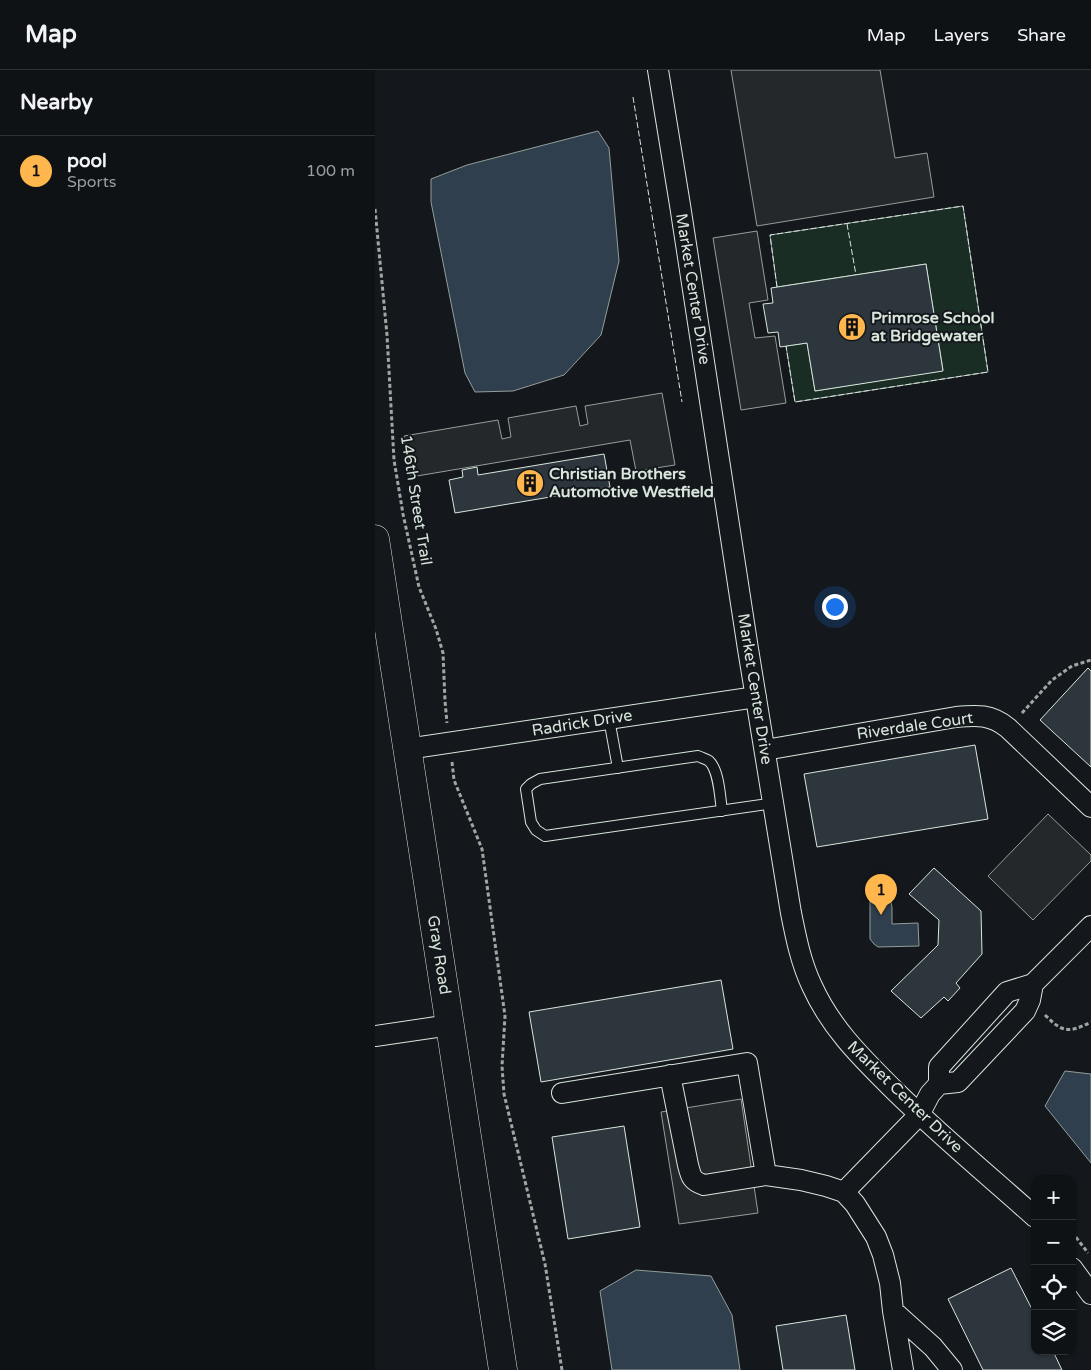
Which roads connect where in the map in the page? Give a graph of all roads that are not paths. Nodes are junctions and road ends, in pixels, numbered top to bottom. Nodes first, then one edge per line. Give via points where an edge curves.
1 (658, 70) edge
2 (375, 539) edge
3 (756, 696) junction
4 (609, 719) junction
5 (407, 749) junction
6 (765, 750) junction
7 (618, 768) junction
8 (774, 804) junction
9 (1091, 807) edge
10 (722, 810) junction
11 (1091, 926) edge
12 (450, 1025) junction
13 (375, 1036) edge
14 (670, 1076) junction
15 (562, 1093) dead end
16 (919, 1115) junction
17 (766, 1175) junction
18 (844, 1192) junction
19 (1031, 1213) edge
20 (1076, 1273) edge
21 (1091, 1294) edge
22 (893, 1311) junction
23 (503, 1370) edge
24 (903, 1370) edge
25 (952, 1370) edge

1 - 3 street, Market Center Drive
2 - 5 street, Gray Road
3 - 4 street, Radrick Drive
3 - 6 street, Market Center Drive
4 - 5 street, Radrick Drive
4 - 7 lane
5 - 12 street, Gray Road
6 - 8 street, Market Center Drive
6 - 9 street, Riverdale Court via 962,717 992,718 1008,728
7 - 10 lane via 698,756 708,760 717,777
7 - 10 lane via 540,779 531,784 526,789 531,822 536,830 545,836
8 - 10 lane
8 - 16 street, Market Center Drive via 796,937 812,986 847,1043
11 - 16 street via 1032,992 1025,1012 958,1082 939,1084
12 - 13 street
12 - 23 street, Gray Road
14 - 15 street
14 - 17 street via 691,1177 704,1185
14 - 17 street via 747,1063
16 - 18 street
16 - 19 street, Market Center Drive
17 - 18 street via 801,1180
18 - 22 street via 876,1237 890,1283
20 - 21 street
22 - 24 street
22 - 25 street via 933,1347

